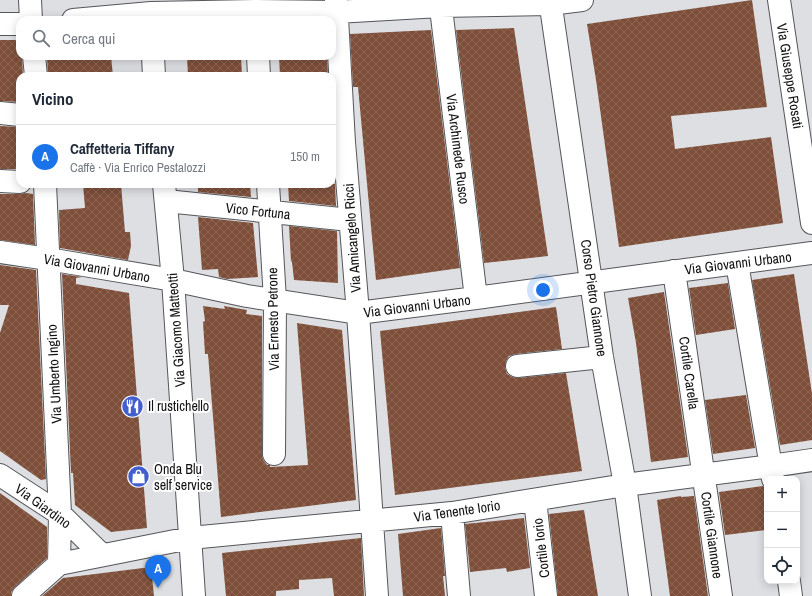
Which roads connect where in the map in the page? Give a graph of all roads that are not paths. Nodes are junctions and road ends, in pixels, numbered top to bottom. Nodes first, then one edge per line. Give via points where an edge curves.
1 (30, 0) edge
2 (582, 0) edge
3 (779, 0) edge
4 (550, 2) edge
5 (440, 3) edge
6 (336, 6) edge
7 (255, 10) edge
8 (150, 11) edge
9 (31, 16) edge
10 (107, 16) edge
11 (0, 24) edge
12 (16, 24) edge
13 (34, 60) edge
14 (153, 60) edge
15 (258, 60) edge
16 (36, 72) edge
17 (154, 72) edge
18 (259, 72) edge
19 (0, 114) edge
20 (16, 115) edge
21 (338, 142) edge
22 (0, 181) edge
23 (16, 182) edge
24 (45, 188) edge
25 (268, 188) edge
26 (165, 193) edge
27 (270, 212) junction
28 (350, 220) junction
29 (812, 223) edge
30 (0, 252) edge
31 (812, 253) edge
32 (48, 259) junction
33 (737, 263) junction
34 (674, 271) junction
35 (173, 280) junction
36 (592, 283) junction
37 (476, 298) junction
38 (275, 300) junction
39 (358, 313) junction
40 (602, 357) junction
41 (518, 366) dead end
42 (274, 454) dead end
43 (812, 460) edge
44 (772, 472) edge
45 (0, 475) edge
46 (704, 475) junction
47 (625, 485) junction
48 (535, 500) junction
49 (452, 513) junction
50 (60, 514) junction
51 (371, 521) junction
52 (190, 538) junction
53 (102, 555) junction
54 (59, 564) junction
55 (789, 584) edge
56 (189, 592) edge
57 (23, 596) edge
58 (376, 596) edge
59 (459, 596) edge
60 (546, 596) edge
61 (640, 596) edge
62 (721, 596) edge
63 (791, 596) edge

1 - 9 street
2 - 4 street
3 - 29 street, Via Giuseppe Rosati
4 - 5 street
4 - 36 street, Corso Pietro Giannone
5 - 6 street
5 - 37 street, Via Archimede Rusco
6 - 7 street
6 - 21 street, Via Amicangelo Ricci
7 - 8 street
8 - 10 street
11 - 12 street
13 - 16 street
14 - 17 street
15 - 18 street
19 - 20 street
21 - 28 street, Via Amicangelo Ricci
22 - 23 street
24 - 32 street, Via Umberto Ingino
25 - 27 street, Via Ernesto Petrone
26 - 27 street, Vico Fortuna
26 - 35 street, Via Giacomo Matteotti
27 - 28 street, Vico Fortuna
27 - 38 street, Via Ernesto Petrone
28 - 39 street, Via Amicangelo Ricci
30 - 32 street, Via Giovanni Urbano
31 - 33 street, Via Giovanni Urbano
32 - 35 street, Via Giovanni Urbano
32 - 50 street, Via Umberto Ingino
33 - 34 street, Via Giovanni Urbano
33 - 44 street
34 - 36 street, Via Giovanni Urbano
34 - 46 street, Cortile Carella
35 - 38 street, Via Giovanni Urbano
35 - 52 street, Via Giacomo Matteotti
36 - 37 street, Via Giovanni Urbano
36 - 40 street, Corso Pietro Giannone
37 - 39 street, Via Giovanni Urbano
38 - 39 street, Via Giovanni Urbano
38 - 42 street, Via Ernesto Petrone
39 - 51 street, Via Amicangelo Ricci
40 - 41 street
40 - 47 street, Corso Pietro Giannone
43 - 44 street, Via Tenente Iorio
44 - 46 street, Via Tenente Iorio
45 - 50 street, Via Giardino
46 - 47 street, Via Tenente Iorio
46 - 62 street, Cortile Giannone
47 - 48 street, Via Tenente Iorio
47 - 61 street, Corso Pietro Giannone
48 - 49 street, Via Tenente Iorio
48 - 60 street, Cortile Iorio
49 - 51 street, Via Tenente Iorio
49 - 59 street
50 - 53 street, Via Giardino
50 - 54 street, Via Umberto Ingino
51 - 52 street, Via Tenente Iorio
51 - 58 street, Via Amicangelo Ricci
52 - 53 street, Via Tenente Iorio
52 - 56 street, Via Giacomo Matteotti
53 - 54 street, Via Tenente Iorio
54 - 57 street
55 - 63 street

